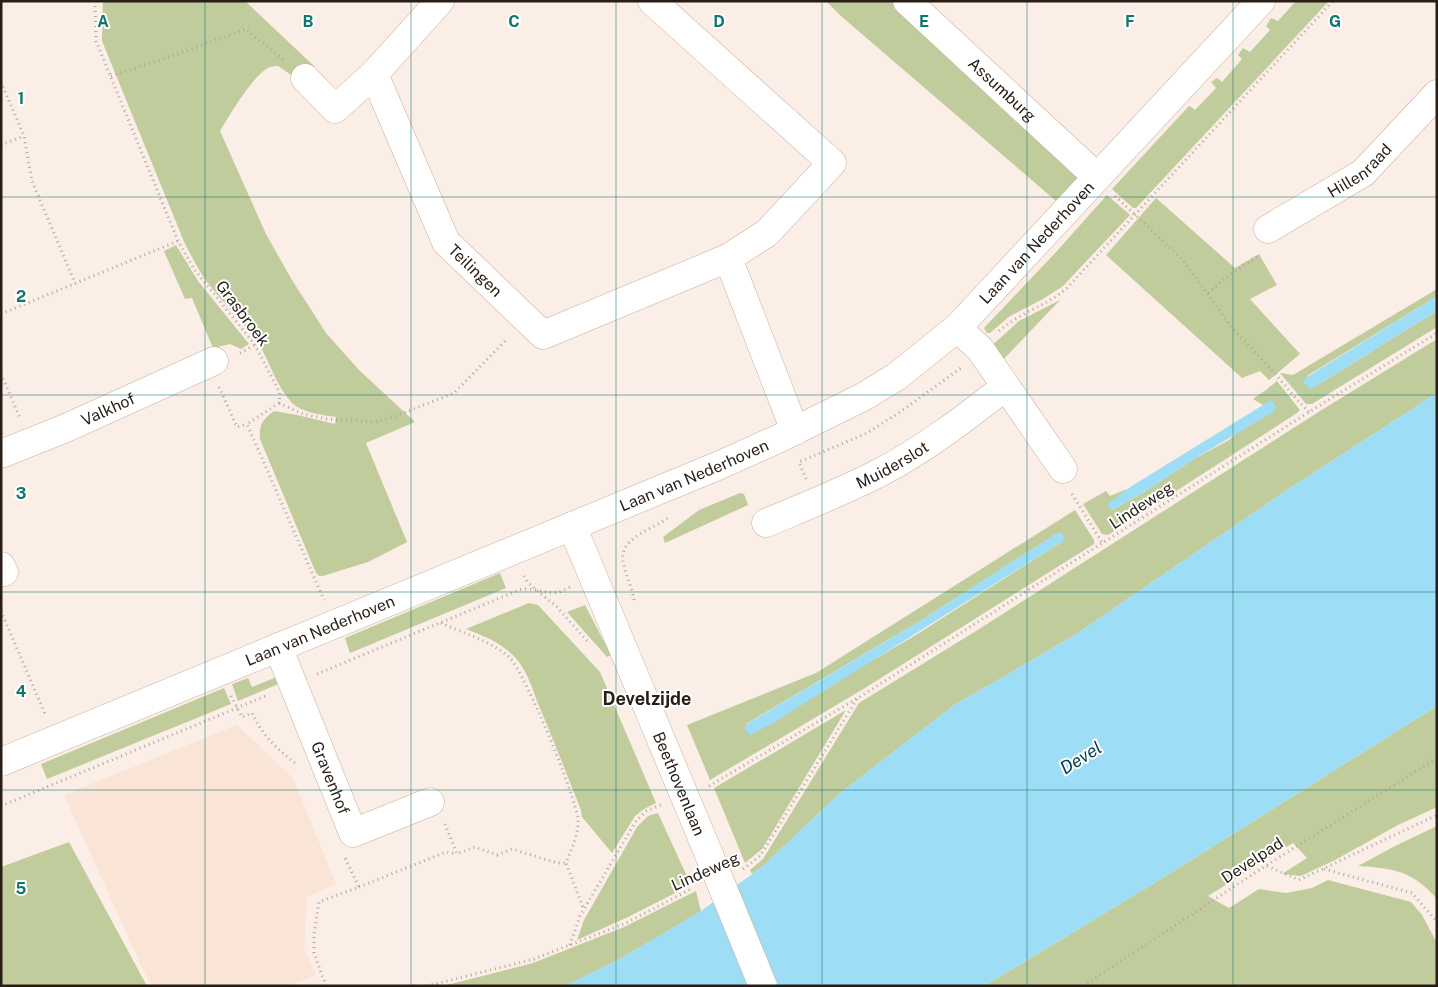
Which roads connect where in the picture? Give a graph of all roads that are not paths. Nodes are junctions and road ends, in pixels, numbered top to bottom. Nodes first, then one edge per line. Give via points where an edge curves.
1 (440, 1) edge
2 (652, 1) edge
3 (907, 1) edge
4 (1261, 1) edge
5 (374, 74) junction
6 (305, 78) road end
7 (1437, 94) edge
8 (1097, 177) junction
9 (1268, 229) road end
10 (728, 258) junction
11 (957, 328) junction
12 (211, 362) road end
13 (1005, 387) junction
14 (795, 431) junction
15 (1, 454) edge
16 (1063, 469) road end
17 (766, 523) dead end
18 (572, 526) junction
19 (1, 566) edge
20 (1, 573) edge
21 (278, 647) junction
22 (1, 762) edge
23 (430, 802) road end
24 (763, 986) edge

1 - 5 street
2 - 10 street, Teilingen via 832,163 767,233
3 - 8 street, Assumburg
4 - 8 street, Laan van Nederhoven
5 - 6 street via 335,109
5 - 10 street, Teilingen via 446,242 543,335
7 - 9 street, Hillenraad via 1362,173
8 - 11 street, Laan van Nederhoven
10 - 14 street
11 - 13 street via 980,349
11 - 14 street, Laan van Nederhoven via 896,377
12 - 15 street, Valkhof
13 - 16 street
13 - 17 street, Muiderslot via 972,413 880,472
14 - 18 street, Laan van Nederhoven
18 - 21 street, Laan van Nederhoven
18 - 24 street, Beethovenlaan, bridge
19 - 20 street via 4,572
21 - 22 street, Laan van Nederhoven
21 - 23 street, Gravenhof via 353,833

